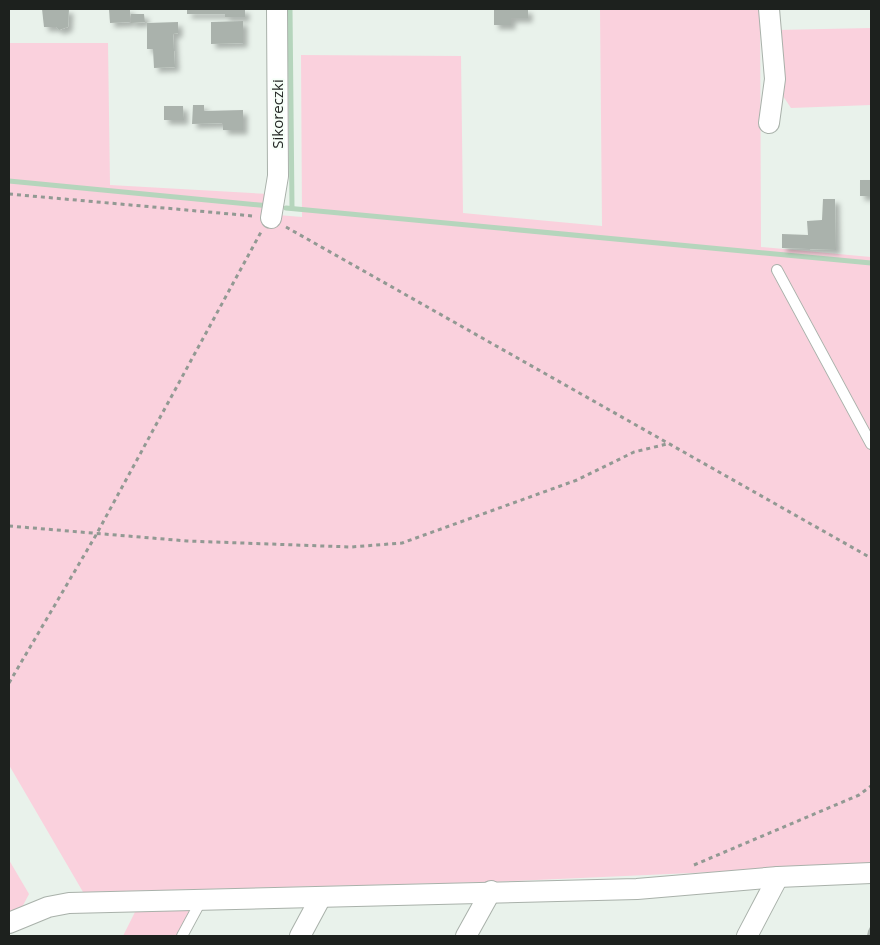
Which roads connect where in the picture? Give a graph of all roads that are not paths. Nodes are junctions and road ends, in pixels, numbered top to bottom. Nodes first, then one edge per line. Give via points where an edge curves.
1 (277, 9) edge
2 (769, 9) edge
3 (768, 123) dead end
4 (271, 218) road end
5 (777, 270) dead end
6 (871, 444) edge
7 (871, 873) edge
8 (778, 877) junction
9 (491, 891) junction
10 (321, 897) junction
11 (202, 899) junction
12 (10, 925) edge
13 (182, 936) edge
14 (300, 936) edge
15 (466, 936) edge
16 (747, 936) edge

1 - 4 street, Sikoreczki via 278,176
2 - 3 street via 775,79
5 - 6 lane
7 - 8 street
8 - 9 street via 637,889
8 - 16 street
9 - 10 street
9 - 15 street
10 - 11 street
10 - 14 street
11 - 12 street via 70,903 48,907
11 - 13 lane

